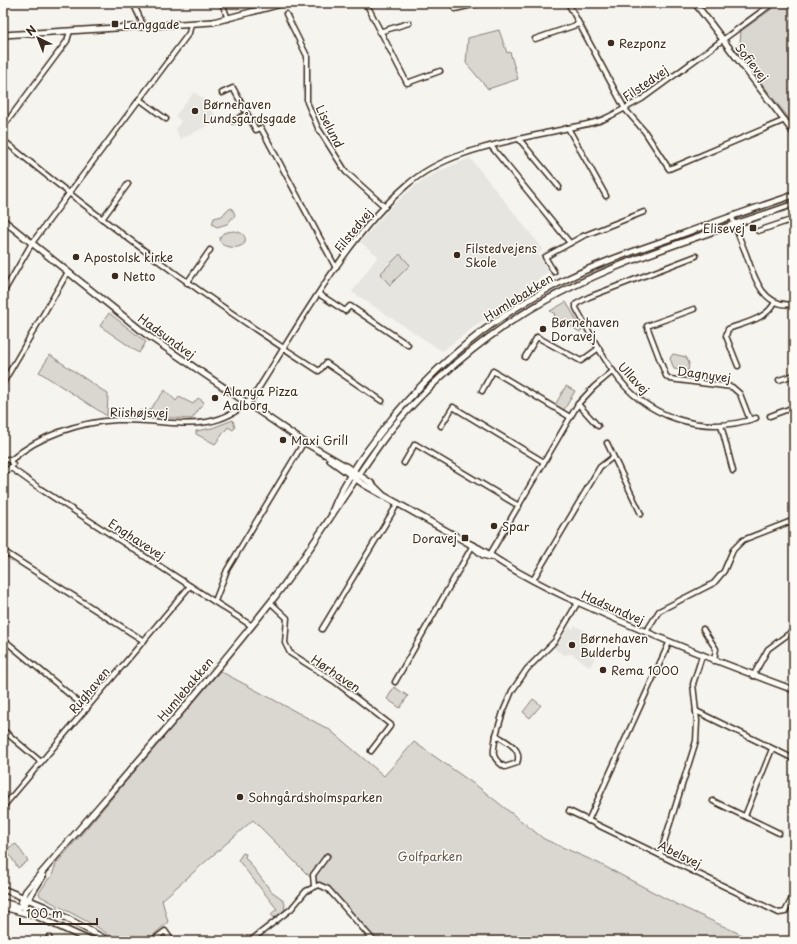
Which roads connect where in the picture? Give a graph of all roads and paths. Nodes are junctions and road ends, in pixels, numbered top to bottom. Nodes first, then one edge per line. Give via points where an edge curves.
1 (133, 3) edge
2 (222, 3) edge
3 (285, 3) edge
4 (366, 3) edge
5 (481, 3) edge
6 (568, 3) edge
7 (695, 3) edge
8 (763, 3) edge
9 (773, 3) edge
10 (766, 8) junction
11 (455, 9) dead end
12 (286, 14) dead end
13 (228, 19) junction
14 (409, 23) dead end
15 (191, 24) junction
16 (579, 24) junction
17 (142, 27) junction
18 (70, 31) junction
19 (379, 32) junction
20 (3, 35) edge
21 (535, 39) dead end
22 (723, 40) junction
23 (440, 71) dead end
24 (222, 93) dead end
25 (139, 99) junction
26 (625, 109) junction
27 (247, 114) junction
28 (166, 119) dead end
29 (785, 120) junction
30 (233, 121) dead end
31 (3, 127) edge
32 (568, 128) junction
33 (794, 133) edge
34 (519, 139) junction
35 (3, 140) edge
36 (491, 146) junction
37 (128, 184) dead end
38 (559, 187) dead end
39 (68, 194) junction
40 (794, 195) edge
41 (606, 196) dead end
42 (794, 204) edge
43 (385, 207) junction
44 (644, 212) dead end
45 (732, 216) junction
46 (102, 219) junction
47 (794, 219) edge
48 (3, 220) edge
49 (735, 225) junction
50 (758, 232) dead end
51 (32, 243) junction
52 (570, 243) junction
53 (210, 250) dead end
54 (696, 256) dead end
55 (336, 268) junction
56 (68, 272) junction
57 (554, 272) dead end
58 (187, 282) junction
59 (3, 293) edge
60 (319, 294) junction
61 (775, 302) junction
62 (794, 304) edge
63 (694, 309) dead end
64 (408, 345) dead end
65 (599, 348) junction
66 (284, 349) junction
67 (525, 357) dead end
68 (738, 366) dead end
69 (613, 372) junction
70 (794, 374) edge
71 (779, 380) dead end
72 (3, 383) edge
73 (482, 391) dead end
74 (382, 401) dead end
75 (247, 404) junction
76 (578, 404) junction
77 (794, 407) edge
78 (770, 416) dead end
79 (570, 417) junction
80 (756, 418) dead end
81 (750, 420) junction
82 (441, 426) dead end
83 (598, 426) dead end
84 (721, 426) junction
85 (304, 442) junction
86 (607, 443) dead end
87 (614, 457) junction
88 (3, 460) edge
89 (11, 460) junction
90 (544, 462) junction
91 (404, 463) dead end
92 (12, 468) junction
93 (3, 470) edge
94 (733, 471) dead end
95 (352, 473) junction
96 (358, 477) junction
97 (398, 503) junction
98 (519, 506) junction
99 (641, 514) dead end
100 (329, 519) junction
101 (794, 520) edge
102 (472, 545) junction
103 (3, 551) edge
104 (491, 556) junction
105 (533, 580) junction
106 (190, 586) junction
107 (215, 601) junction
108 (578, 602) junction
109 (271, 603) junction
110 (252, 626) junction
111 (703, 629) dead end
112 (322, 630) dead end
113 (794, 630) edge
114 (646, 632) junction
115 (3, 639) edge
116 (144, 641) junction
117 (669, 643) junction
118 (702, 656) junction
119 (714, 661) junction
120 (753, 676) junction
121 (395, 682) dead end
122 (794, 690) edge
123 (86, 709) junction
124 (696, 711) junction
125 (3, 730) edge
126 (496, 735) junction
127 (772, 749) junction
128 (371, 750) dead end
129 (794, 759) edge
130 (41, 762) junction
131 (713, 801) dead end
132 (3, 807) edge
133 (569, 811) dead end
134 (745, 816) junction
135 (588, 821) junction
136 (779, 833) dead end
137 (660, 855) junction
138 (327, 856) dead end
139 (48, 866) junction
140 (314, 886) junction
141 (3, 889) edge
142 (794, 894) edge
143 (22, 896) junction
144 (28, 899) junction
145 (3, 902) edge
146 (3, 907) edge
147 (22, 907) junction
148 (28, 913) junction
149 (91, 941) edge
150 (109, 941) edge
151 (152, 941) edge
152 (172, 941) edge
153 (250, 941) edge
154 (374, 941) edge

1 - 17 street
2 - 13 street
3 - 13 street
4 - 19 street
5 - 11 street
6 - 16 street
7 - 22 street, Sofievej
8 - 10 street
9 - 10 street, Filstedvej
10 - 22 street, Filstedvej
12 - 43 street, Liselund via 307,56 307,102 318,128 346,172
13 - 15 street
14 - 19 street
15 - 17 street
15 - 25 street via 188,32
16 - 21 street
16 - 26 street
17 - 18 street
18 - 20 street
18 - 31 street via 67,41
19 - 23 street via 407,83
22 - 26 street, Filstedvej
22 - 29 street, Sofievej
24 - 27 street via 233,88
25 - 28 street
25 - 39 street
26 - 29 street via 669,169
26 - 32 street, Filstedvej via 603,119
27 - 30 street
27 - 55 street via 256,130 261,128
29 - 33 street, Sofievej
32 - 34 street, Filstedvej
32 - 41 street
34 - 36 street, Filstedvej
34 - 38 street
35 - 39 street
36 - 43 street, Filstedvej via 462,154 430,170 407,185
36 - 52 street
37 - 46 street
39 - 46 street
39 - 51 street
40 - 45 street, Humlebakken
42 - 49 street, Humlebakken
43 - 55 street, Filstedvej
44 - 52 street
45 - 49 street
45 - 95 street, Humlebakken via 608,260 556,285 512,311 474,337 435,370 410,396
46 - 58 street
47 - 50 street
48 - 51 street, Hadsundvej
49 - 61 street via 756,284
49 - 96 street, Humlebakken via 583,281 506,325 455,364 429,388 386,436
51 - 56 street, Hadsundvej
51 - 59 street
52 - 57 street via 545,257
53 - 58 street
54 - 65 street, Ullavej via 578,302 576,306
55 - 60 street, Filstedvej
56 - 72 street
56 - 75 street, Hadsundvej via 147,335
58 - 66 street
60 - 64 street via 345,311 350,306
60 - 66 street, Filstedvej
61 - 62 street
61 - 68 street via 765,315 728,329 726,336
63 - 81 street, Dagnyvej via 647,326 666,376 670,379 732,387 740,394
65 - 67 street via 581,361 537,337
65 - 69 street, Ullavej
66 - 74 street via 319,371 326,363
66 - 75 street, Filstedvej
69 - 76 street
69 - 84 street, Ullavej via 633,394 656,411 684,422
70 - 71 street
73 - 79 street via 493,371
75 - 85 street, Hadsundvej
75 - 89 street, Riishøjsvej via 208,423 118,420 86,424 40,441
76 - 79 street
76 - 83 street
77 - 78 street
79 - 90 street
80 - 81 street, Ullavej
81 - 84 street, Ullavej
82 - 90 street via 453,407
84 - 94 street
85 - 95 street, Hadsundvej
85 - 107 street via 227,570
86 - 87 street
87 - 99 street
87 - 105 street via 600,467
88 - 89 street
89 - 92 street
90 - 98 street
91 - 98 street via 415,444
92 - 93 street
92 - 106 street, Enghavevej
95 - 96 street, Hadsundvej
95 - 100 street, Humlebakken via 339,494
96 - 97 street, Hadsundvej
96 - 100 street, Humlebakken
97 - 102 street, Hadsundvej
97 - 112 street
98 - 104 street
100 - 109 street, Humlebakken
101 - 114 street via 743,540 733,550 724,571 714,583 659,611
102 - 104 street, Hadsundvej
102 - 121 street
103 - 116 street
104 - 105 street, Hadsundvej
105 - 108 street, Hadsundvej
106 - 107 street, Enghavevej
106 - 116 street, Rughaven
107 - 110 street, Enghavevej
108 - 114 street, Hadsundvej
108 - 126 street via 555,641 528,669 512,691
109 - 110 street, Humlebakken
109 - 128 street, Hørhaven via 287,618 285,643 290,653 334,681 391,725
110 - 139 street, Humlebakken
111 - 119 street via 716,649
113 - 120 street via 768,649
114 - 117 street, Hadsundvej
115 - 123 street
116 - 123 street, Rughaven
117 - 118 street, Hadsundvej
117 - 135 street
118 - 119 street, Hadsundvej
118 - 124 street via 693,684
119 - 120 street, Hadsundvej
120 - 122 street, Hadsundvej
123 - 130 street, Rughaven
124 - 127 street
124 - 137 street via 696,741
125 - 130 street
126 - 126 street via 494,759 505,767 515,765 518,760 516,749
127 - 129 street
127 - 134 street
130 - 132 street, Rughaven
131 - 134 street
133 - 135 street, Abelsvej
134 - 136 street
135 - 137 street, Abelsvej
137 - 142 street, Abelsvej via 779,913 784,914
138 - 140 street via 313,875
139 - 143 street, Humlebakken
139 - 144 street, Humlebakken
140 - 153 street via 306,891 291,909
140 - 154 street via 319,885 328,889
141 - 143 street
143 - 144 street
143 - 147 street
144 - 147 street, Humlebakken
144 - 150 street
145 - 147 street
146 - 148 street
147 - 148 street
148 - 149 street
151 - 152 street via 165,931

